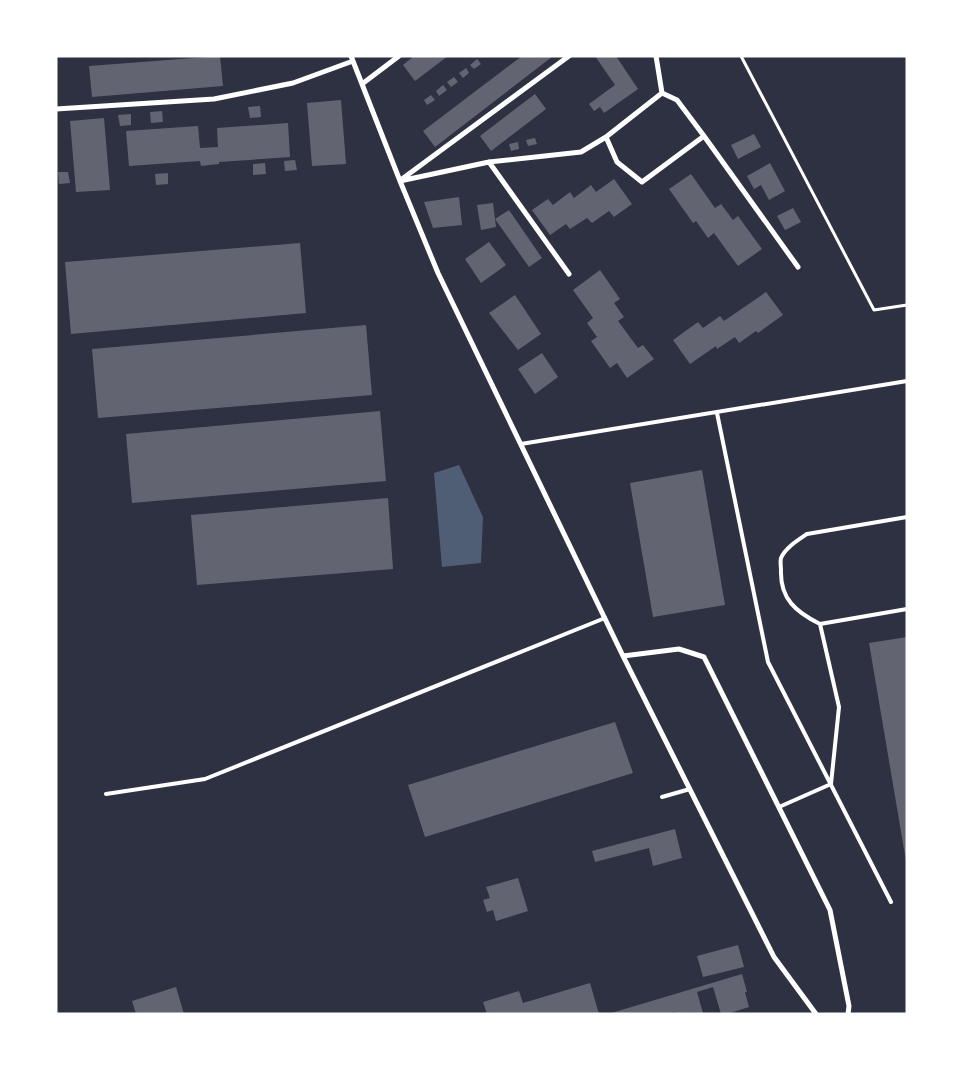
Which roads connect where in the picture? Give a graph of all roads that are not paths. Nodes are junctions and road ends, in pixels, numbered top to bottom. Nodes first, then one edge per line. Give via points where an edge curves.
1 (399, 56) edge
2 (568, 56) edge
3 (656, 56) edge
4 (352, 59) edge
5 (362, 84) junction
6 (662, 93) junction
7 (56, 109) edge
8 (704, 136) junction
9 (606, 137) junction
10 (489, 162) junction
11 (400, 181) junction
12 (798, 267) dead end
13 (569, 274) dead end
14 (907, 381) edge
15 (717, 413) junction
16 (521, 444) junction
17 (907, 516) edge
18 (907, 609) edge
19 (605, 618) junction
20 (820, 624) junction
21 (624, 656) junction
22 (831, 784) junction
23 (690, 790) junction
24 (106, 794) dead end
25 (662, 797) dead end
26 (779, 807) junction
27 (891, 902) dead end
28 (816, 1014) edge
29 (848, 1014) edge

1 - 5 street
2 - 11 street
3 - 6 street
4 - 5 street
4 - 7 street via 293,83 214,99
5 - 11 street
6 - 8 street via 677,100
6 - 9 street
8 - 9 street via 642,182 617,162
8 - 12 street
9 - 10 street via 581,152
10 - 11 street
10 - 13 street
11 - 16 street via 438,273
14 - 15 lane
15 - 16 lane
15 - 22 lane via 768,662
16 - 19 street
17 - 20 lane via 807,534 781,558 780,580 784,596 805,616
18 - 20 lane
19 - 21 street
19 - 24 lane via 205,780
20 - 22 lane via 839,708
21 - 23 street
21 - 26 street via 680,650 704,657
22 - 26 lane
22 - 27 lane
23 - 25 lane
23 - 28 street via 774,956
26 - 29 street via 830,910

